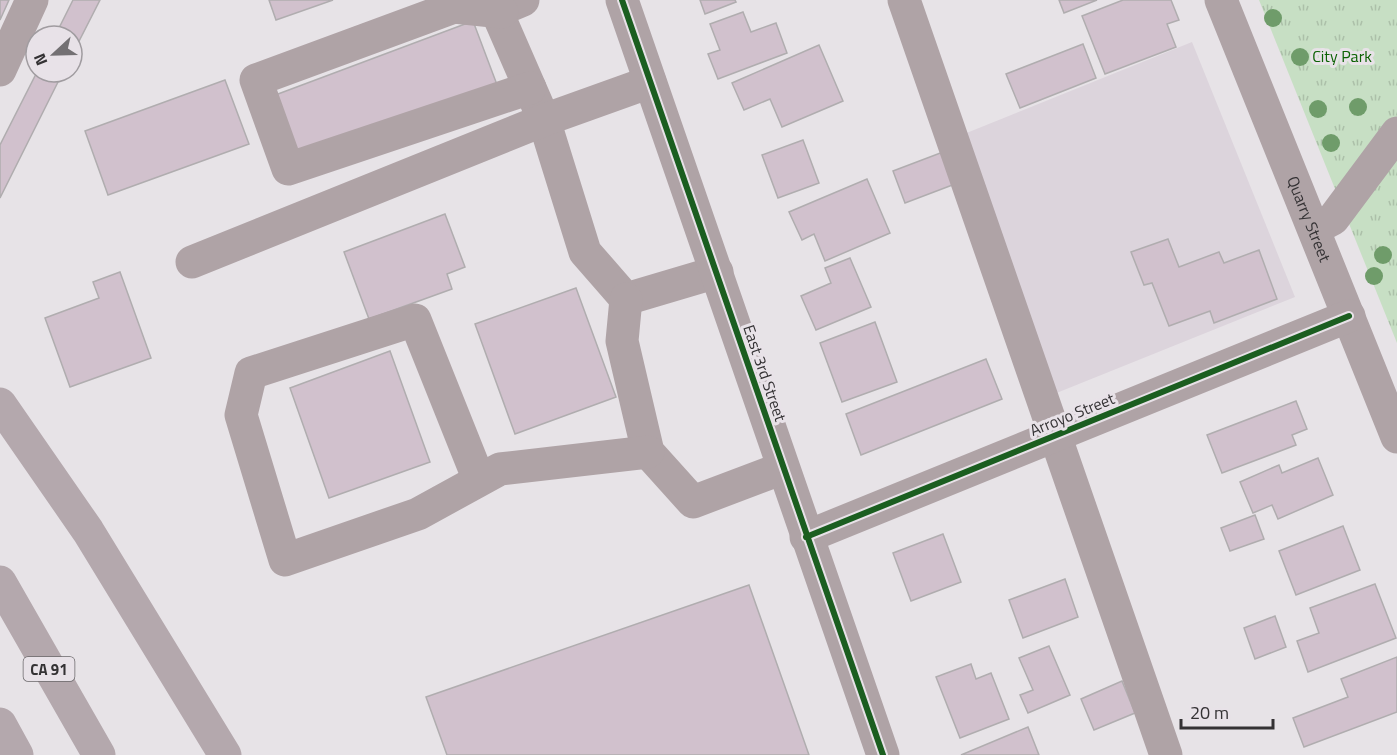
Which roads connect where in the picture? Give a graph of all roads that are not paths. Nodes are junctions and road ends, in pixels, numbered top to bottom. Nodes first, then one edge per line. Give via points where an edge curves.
1 (32, 0) edge
2 (622, 0) edge
3 (904, 0) edge
4 (1221, 0) edge
5 (512, 6) edge
6 (0, 70) edge
7 (650, 82) junction
8 (530, 88) junction
9 (544, 120) junction
10 (1397, 133) edge
11 (1314, 229) junction
12 (192, 262) dead end
13 (717, 272) junction
14 (626, 299) junction
15 (1349, 316) junction
16 (0, 404) edge
17 (1054, 436) junction
18 (1397, 436) edge
19 (648, 452) junction
20 (783, 468) junction
21 (479, 480) junction
22 (806, 537) junction
23 (0, 582) edge
24 (164, 654) junction
25 (0, 724) edge
26 (16, 755) edge
27 (99, 755) edge
28 (214, 755) edge
29 (225, 755) edge
30 (883, 755) edge
31 (1166, 755) edge

1 - 6 street
2 - 7 street, East 3rd Street
3 - 17 street
4 - 11 street, Quarry Street
5 - 8 street via 500,19
5 - 8 street via 454,7 256,80 288,170
7 - 9 street
7 - 13 street, East 3rd Street
8 - 9 street
9 - 12 street
9 - 14 street via 585,252
10 - 11 street via 1333,219
11 - 15 street, Quarry Street
13 - 14 street
13 - 20 street, East 3rd Street
14 - 19 street via 622,341
15 - 17 street, Arroyo Street
15 - 18 street, Quarry Street
16 - 24 highway via 88,531
17 - 22 street, Arroyo Street
17 - 31 street
19 - 20 street via 693,502
19 - 21 street via 500,469
20 - 22 street, East 3rd Street
21 - 21 street via 418,514 285,560 241,415 251,373 415,320
22 - 30 street, East 3rd Street
23 - 27 highway, CA 91
24 - 28 highway
24 - 29 highway
25 - 26 highway

